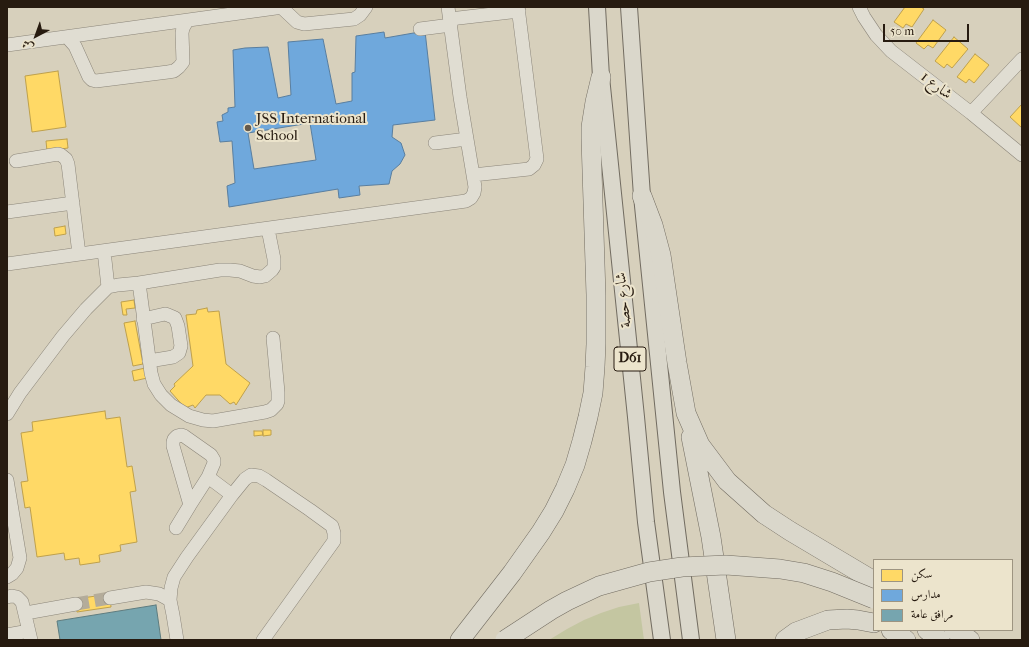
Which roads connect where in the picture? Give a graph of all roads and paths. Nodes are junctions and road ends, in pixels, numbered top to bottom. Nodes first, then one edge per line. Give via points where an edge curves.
1 (282, 7) edge
2 (366, 7) edge
3 (597, 7) edge
4 (629, 7) edge
5 (860, 7) edge
6 (518, 9) edge
7 (449, 17) edge
8 (187, 21) junction
9 (420, 29) dead end
10 (67, 37) junction
11 (7, 46) edge
12 (1022, 59) edge
13 (601, 77) junction
14 (971, 113) junction
15 (467, 139) junction
16 (435, 143) dead end
17 (1022, 155) edge
18 (16, 161) dead end
19 (473, 174) junction
20 (642, 196) junction
21 (73, 203) junction
22 (7, 212) edge
23 (268, 229) junction
24 (104, 251) junction
25 (79, 254) junction
26 (7, 264) edge
27 (139, 283) junction
28 (108, 287) junction
29 (143, 319) junction
30 (273, 338) dead end
31 (149, 361) junction
32 (686, 413) junction
33 (7, 414) edge
34 (208, 477) junction
35 (7, 480) edge
36 (232, 495) junction
37 (190, 505) junction
38 (176, 528) dead end
39 (7, 576) edge
40 (873, 580) edge
41 (7, 597) edge
42 (110, 598) tunnel mouth
43 (873, 599) edge
44 (170, 600) junction
45 (76, 604) tunnel mouth
46 (26, 614) junction
47 (873, 623) edge
48 (892, 631) edge
49 (928, 631) edge
50 (956, 631) edge
51 (7, 635) edge
52 (30, 635) edge
53 (177, 640) edge
54 (263, 640) edge
55 (460, 640) edge
56 (505, 640) edge
57 (662, 640) edge
58 (691, 640) edge
59 (726, 640) edge
60 (785, 640) edge
61 (906, 640) edge
62 (940, 640) edge
63 (970, 640) edge

1 - 2 street via 297,22 304,24 354,19
1 - 8 street
3 - 13 main road, شارع حصة / D61
4 - 20 main road, شارع حصة / D61
5 - 14 street, شارع 1 via 876,35 891,51
6 - 7 street
6 - 19 street via 537,159 529,169
7 - 9 street
7 - 15 street
8 - 10 street
8 - 10 street via 182,33 183,62 180,68 168,72 92,80 75,46
10 - 11 street
12 - 14 street
13 - 55 highway via 591,139 596,367 582,441 575,465 554,511 512,574
13 - 57 main road, شارع حصة / D61 via 646,522
14 - 17 street, شارع 1
15 - 16 street
15 - 19 street
18 - 21 street via 58,154 64,157 68,164
19 - 23 street via 474,193 466,201
20 - 32 highway via 653,225 660,255
20 - 58 main road, شارع حصة / D61 via 672,492
21 - 22 street
21 - 25 street
23 - 24 street
23 - 27 street via 274,267 265,276 225,270
24 - 25 street
24 - 28 street
25 - 26 street
27 - 28 street
27 - 29 street
28 - 33 street via 63,336
29 - 31 street
29 - 31 street via 165,314 175,318 181,346 179,353 173,357
30 - 31 street via 278,397 277,404 268,412 213,421 189,416 161,395 152,379
32 - 40 highway via 700,445 727,481 764,514
32 - 59 highway via 711,537
34 - 36 street
34 - 37 street
34 - 37 street via 214,463 213,458 184,436 174,438 173,446
35 - 39 street via 20,558 17,568
36 - 44 street via 174,577
36 - 54 street via 244,479 251,475 259,476 332,526 334,533 334,540
37 - 38 street
41 - 46 street via 14,596 21,600
42 - 44 street via 146,592 159,594
43 - 56 highway, bridge via 804,573 780,569 726,565 682,567 649,572 598,586 551,610
44 - 53 street
45 - 46 street
46 - 52 street
47 - 60 highway via 847,619 828,620 796,632
48 - 61 highway
49 - 62 highway
50 - 63 highway
51 - 52 street

